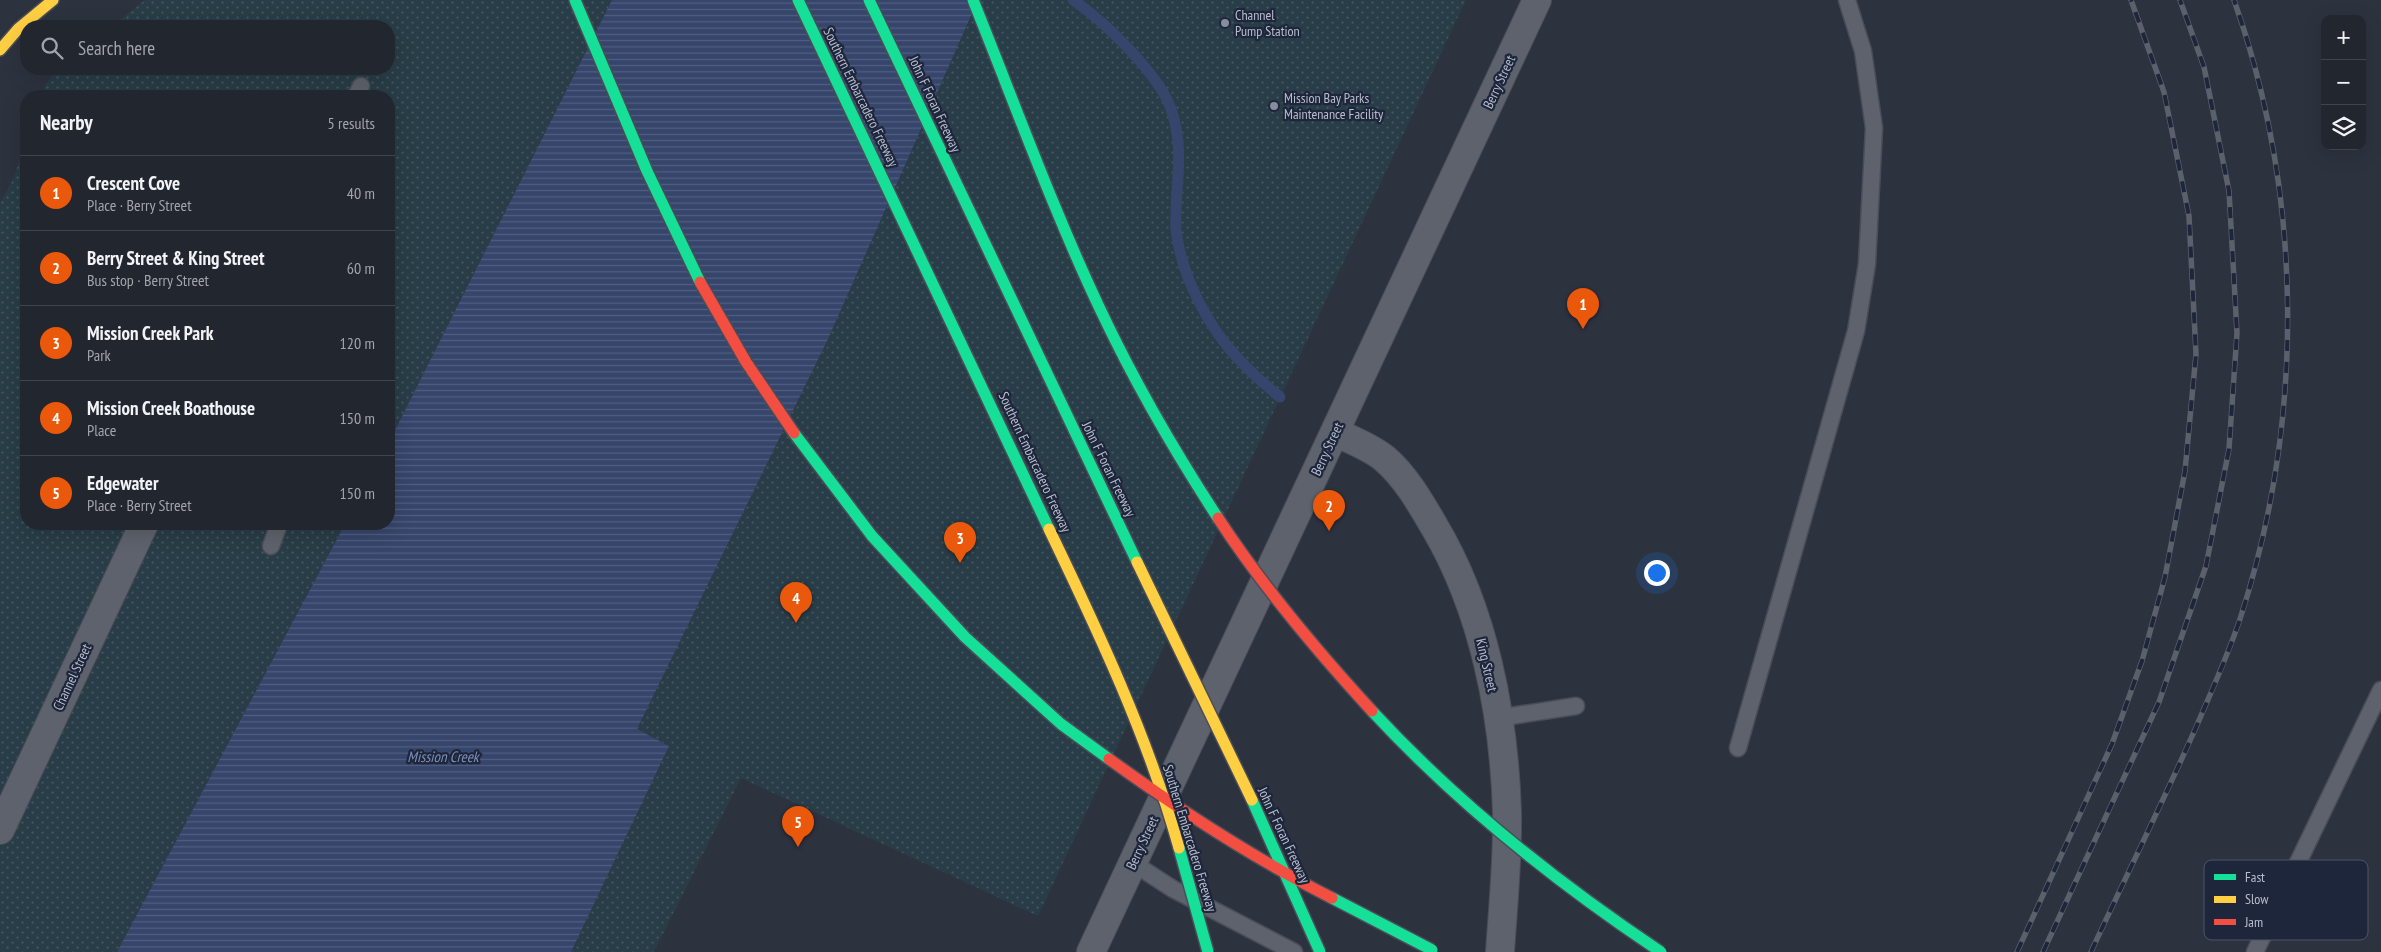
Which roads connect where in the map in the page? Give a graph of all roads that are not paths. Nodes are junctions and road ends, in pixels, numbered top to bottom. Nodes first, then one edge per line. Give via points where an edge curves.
1 (53, 0) edge
2 (576, 0) edge
3 (798, 0) edge
4 (869, 0) edge
5 (973, 0) edge
6 (1537, 0) edge
7 (1847, 0) edge
8 (29, 20) edge
9 (20, 27) edge
10 (0, 50) edge
11 (1335, 432) junction
12 (141, 530) edge
13 (277, 530) edge
14 (271, 546) dead end
15 (2381, 690) edge
16 (1576, 706) dead end
17 (1498, 718) junction
18 (1738, 748) dead end
19 (0, 830) edge
20 (2299, 860) edge
21 (1133, 863) junction
22 (2261, 940) edge
23 (1092, 952) edge
24 (1208, 952) edge
25 (1294, 952) edge
26 (1320, 952) edge
27 (1436, 952) edge
28 (1500, 952) edge
29 (1661, 952) edge
30 (2255, 952) edge

1 - 8 main road
2 - 27 main road, bridge via 678,236 730,335 791,430 872,536 965,637 1061,724 1181,811 1300,882
3 - 24 main road, Southern Embarcadero Freeway, bridge via 1114,664 1167,805
4 - 26 main road, John F Foran Freeway, bridge via 1267,830
5 - 29 main road, bridge via 1101,312 1203,498 1266,586 1339,677 1422,763 1514,846 1601,912
6 - 11 street, Berry Street
7 - 18 lane via 1862,51 1874,128 1867,264 1856,331
9 - 10 main road
11 - 17 street, King Street via 1373,451 1393,466 1443,541 1478,628
11 - 21 street, Berry Street
12 - 19 street, Channel Street
13 - 14 lane
15 - 20 lane
16 - 17 lane
17 - 28 street, King Street via 1507,813
21 - 23 street, Berry Street
21 - 25 lane via 1173,889
22 - 30 lane

